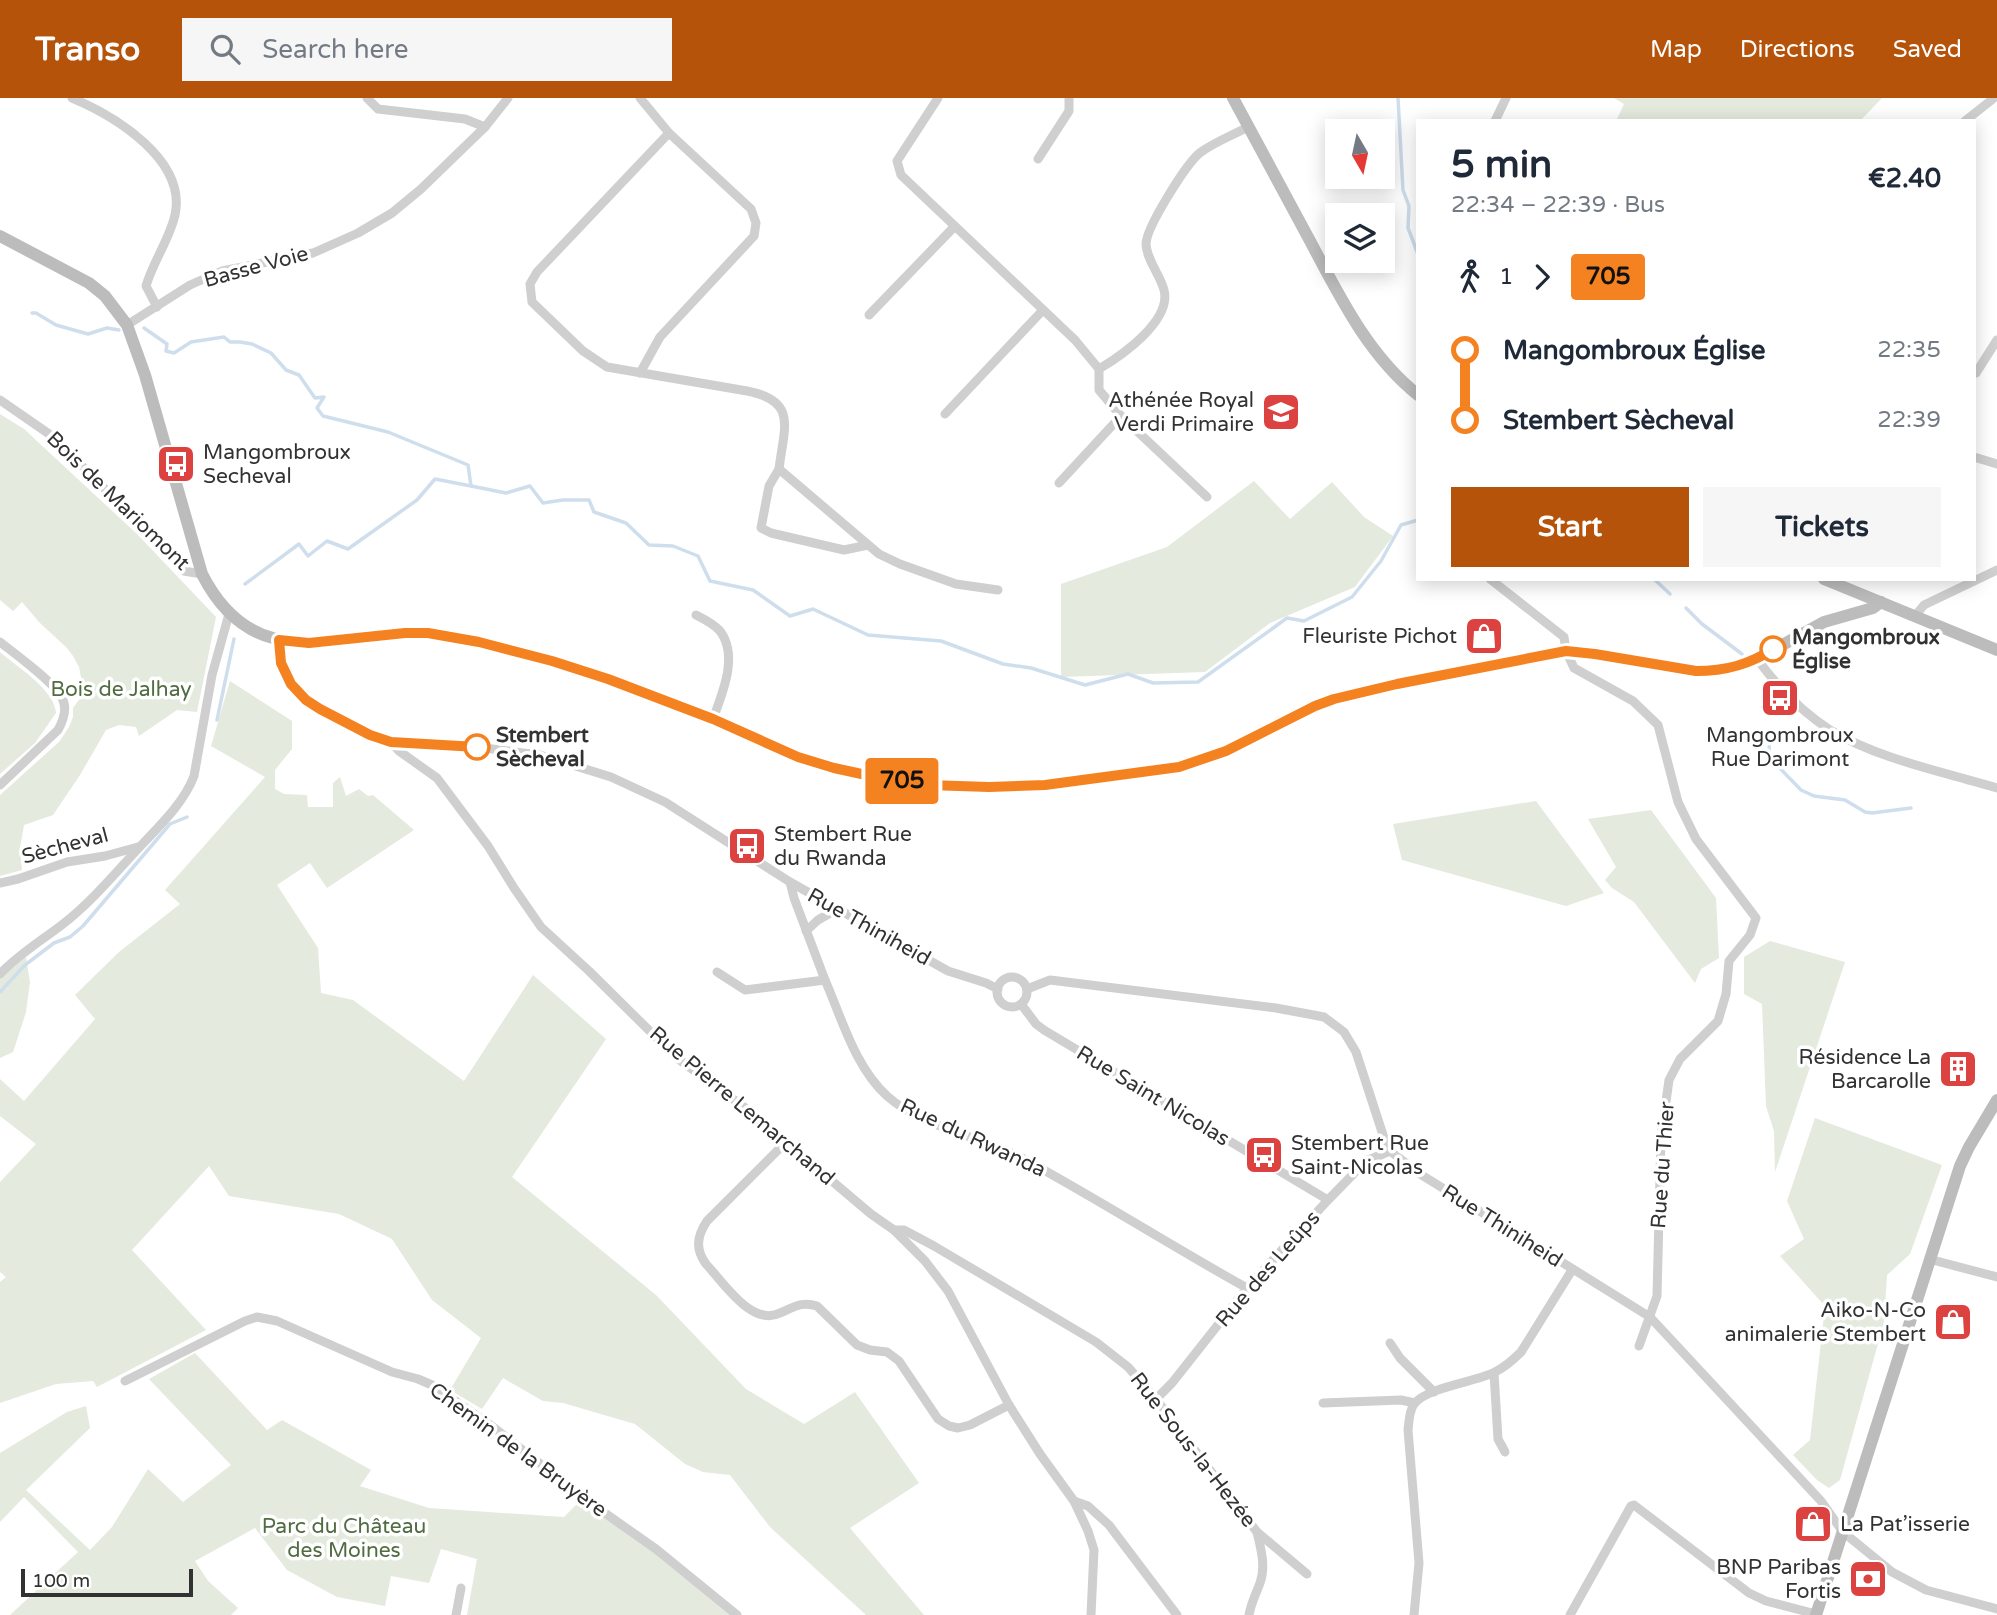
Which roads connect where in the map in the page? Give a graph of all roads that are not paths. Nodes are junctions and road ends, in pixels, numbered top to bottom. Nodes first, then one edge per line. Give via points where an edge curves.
1 (72, 98) edge
2 (367, 98) edge
3 (508, 98) edge
4 (640, 98) edge
5 (938, 98) edge
6 (1069, 98) edge
7 (1233, 98) edge
8 (1506, 98) edge
9 (1994, 98) edge
10 (1496, 119) edge
11 (1968, 119) edge
12 (485, 127) junction
13 (1248, 127) junction
14 (669, 132) junction
15 (1038, 159) dead end
16 (954, 227) junction
17 (0, 236) edge
18 (157, 307) junction
19 (1043, 310) junction
20 (869, 315) dead end
21 (127, 326) junction
22 (1997, 340) edge
23 (1099, 369) junction
24 (640, 373) junction
25 (1976, 373) edge
26 (1416, 394) edge
27 (0, 400) edge
28 (944, 414) dead end
29 (1121, 416) junction
30 (1976, 458) edge
31 (1997, 464) edge
32 (779, 469) junction
33 (1059, 483) dead end
34 (1207, 497) dead end
35 (868, 545) junction
36 (1997, 570) edge
37 (202, 575) junction
38 (1976, 580) edge
39 (1493, 581) edge
40 (1829, 581) edge
41 (1974, 581) edge
42 (998, 590) dead end
43 (1881, 602) junction
44 (229, 614) junction
45 (696, 615) dead end
46 (1915, 616) junction
47 (279, 640) junction
48 (0, 642) edge
49 (1997, 650) edge
50 (1566, 651) junction
51 (1758, 659) junction
52 (713, 719) junction
53 (391, 742) junction
54 (0, 785) edge
55 (1997, 788) edge
56 (140, 847) junction
57 (790, 882) junction
58 (0, 883) edge
59 (837, 909) junction
60 (806, 931) junction
61 (717, 972) dead end
62 (0, 974) edge
63 (825, 980) junction
64 (998, 989) junction
65 (1027, 989) junction
66 (1021, 1004) junction
67 (1997, 1100) edge
68 (786, 1142) junction
69 (1390, 1151) junction
70 (1328, 1200) junction
71 (894, 1230) junction
72 (1929, 1259) junction
73 (1572, 1270) junction
74 (1997, 1277) edge
75 (1247, 1288) junction
76 (1650, 1317) junction
77 (1390, 1343) dead end
78 (1639, 1346) dead end
79 (1494, 1373) junction
80 (125, 1381) dead end
81 (1434, 1392) junction
82 (1156, 1399) junction
83 (1323, 1402) dead end
84 (1415, 1403) junction
85 (1009, 1405) junction
86 (1505, 1452) dead end
87 (1074, 1501) junction
88 (1258, 1532) junction
89 (1843, 1532) junction
90 (1307, 1574) dead end
91 (461, 1588) dead end
92 (1997, 1609) edge
93 (1092, 1610) edge
94 (1816, 1614) edge
95 (456, 1615) edge
96 (737, 1615) edge
97 (1177, 1615) edge
98 (1249, 1615) edge
99 (1414, 1615) edge
100 (1570, 1615) edge

1 - 18 street via 143,140 169,174 176,193 175,215 146,285
2 - 12 street via 378,108 465,119
3 - 12 street, Basse Voie
4 - 14 street
5 - 16 street via 897,161 901,175
6 - 15 street via 1069,111
7 - 13 main road
8 - 10 street
9 - 11 street
12 - 18 street, Basse Voie via 421,189 355,235 313,253 222,271
13 - 23 street via 1200,153 1188,165 1149,230 1146,244 1164,291 1163,305 1149,329
13 - 26 main road via 1340,300 1367,341
14 - 24 street via 751,209 756,223 754,236 660,337
14 - 24 street via 530,284 532,302 583,351 607,367
16 - 19 street
16 - 20 street
17 - 21 main road via 89,283 106,296
18 - 21 street, Basse Voie
19 - 23 street
19 - 28 street
21 - 37 main road
22 - 25 street
23 - 29 street via 1100,390
24 - 32 street via 766,395 776,401 784,424
27 - 37 street, Bois de Mariomont via 52,436 184,571
29 - 33 street
29 - 34 street
30 - 31 street
32 - 35 street
32 - 35 street via 769,486 761,528 844,550
35 - 42 street via 900,564 956,584
36 - 38 street
37 - 44 main road
39 - 50 street via 1564,637
40 - 43 main road
41 - 46 street via 1924,605
43 - 46 main road
43 - 51 main road via 1824,622
44 - 47 main road via 251,631
44 - 56 street via 189,790
45 - 52 street via 720,631 726,646 728,664
46 - 49 main road
47 - 52 main road via 309,643 405,633 449,636 568,666
47 - 53 street, Rue Pierre Lemarchand via 281,663 306,700
48 - 54 street via 56,690 65,707 58,730
50 - 51 main road via 1696,671 1728,669
50 - 52 main road via 1334,699 1211,757 1179,767 1045,785 940,785 880,778 798,757
50 - 76 street, Rue du Thier via 1574,668 1633,701 1658,725 1678,802 1696,839 1756,918 1750,935 1729,961 1718,1021 1680,1059 1670,1080 1661,1137 1657,1296
51 - 55 street via 1801,709 1849,740
53 - 57 street, Rue Thiniheid via 523,752 611,777 665,802
53 - 68 street, Rue Pierre Lemarchand via 438,778 541,927 677,1058
56 - 58 street, Sècheval via 67,862
56 - 62 street via 89,902
57 - 59 street, Rue Thiniheid
57 - 60 street, Rue du Rwanda
59 - 60 street
59 - 64 street, Rue Thiniheid via 948,971
60 - 63 street, Rue du Rwanda
61 - 63 street via 745,990
63 - 75 street, Rue du Rwanda via 866,1071 902,1107 1019,1157
64 - 65 street, Rue Thiniheid via 1012,977
64 - 66 street, Rue Thiniheid via 1006,1006
65 - 66 street
65 - 69 street, Rue Thiniheid via 1050,980 1324,1017 1344,1032 1356,1052
66 - 70 street, Rue Saint Nicolas via 1044,1030
67 - 72 main road via 1969,1147
68 - 71 street, Rue Pierre Lemarchand
68 - 85 street via 706,1221 699,1233 700,1257 750,1311 770,1317 791,1306 811,1304 857,1345 887,1352 899,1361 938,1419 949,1426 970,1425
69 - 70 street, Rue des Leûps via 1366,1161
69 - 73 street, Rue Thiniheid
70 - 75 street, Rue des Leûps
71 - 82 street, Rue Sous-la-Hezée via 904,1230 934,1246 1096,1342 1128,1367
71 - 85 street, Rue Pierre Lemarchand via 948,1291
72 - 74 street
72 - 89 main road
73 - 76 street, Rue Thiniheid
73 - 79 street via 1521,1352
75 - 82 street, Rue des Leûps
76 - 78 street
76 - 89 street, Rue Thiniheid via 1821,1501
77 - 81 street
79 - 81 street
79 - 86 street via 1498,1438
80 - 96 street, Chemin de la Bruyère via 245,1321 257,1317 277,1321 432,1385 656,1549
81 - 84 street
82 - 88 street, Rue Sous-la-Hezée
83 - 84 street
84 - 99 street via 1408,1430 1419,1563
85 - 87 street, Rue Pierre Lemarchand
87 - 93 street, Rue Pierre Lemarchand via 1094,1550
87 - 97 street via 1088,1506 1109,1524
88 - 90 street, Rue Sous-la-Hezée
88 - 98 street via 1263,1568
89 - 92 street, Rue Thiniheid via 1892,1572 1926,1590
89 - 94 main road
91 - 95 street
94 - 100 street via 1749,1592 1634,1505

